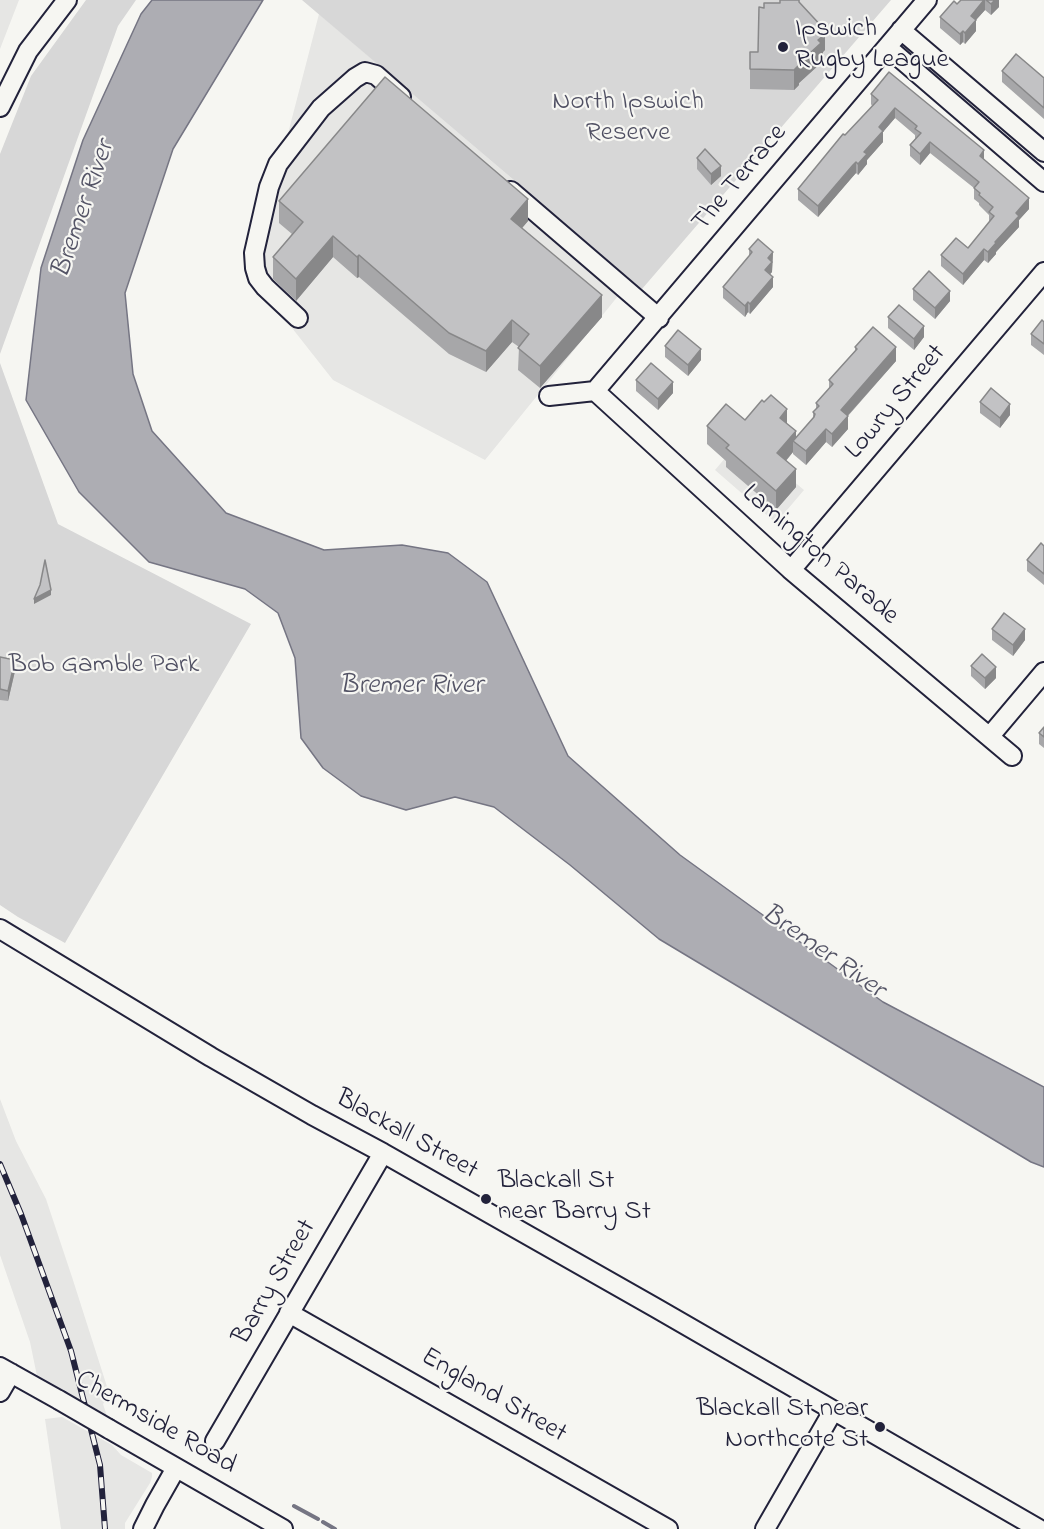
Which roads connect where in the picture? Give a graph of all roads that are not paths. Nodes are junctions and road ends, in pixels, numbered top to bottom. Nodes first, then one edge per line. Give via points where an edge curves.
1 (67, 0) edge
2 (927, 0) edge
3 (901, 30) junction
4 (886, 47) junction
5 (930, 54) junction
6 (915, 72) junction
7 (411, 105) edge
8 (0, 107) edge
9 (1044, 152) edge
10 (1043, 178) edge
11 (500, 181) edge
12 (1044, 272) edge
13 (298, 318) dead end
14 (659, 318) junction
15 (595, 391) junction
16 (549, 396) dead end
17 (791, 570) junction
18 (1044, 672) edge
19 (990, 736) junction
20 (1012, 756) dead end
21 (0, 929) edge
22 (383, 1152) junction
23 (290, 1313) junction
24 (5, 1370) edge
25 (0, 1392) edge
26 (833, 1411) junction
27 (215, 1441) dead end
28 (176, 1468) junction
29 (143, 1529) edge
30 (283, 1529) edge
31 (668, 1529) edge
32 (765, 1529) edge
33 (1039, 1529) edge

1 - 8 street via 27,51
2 - 3 street, The Terrace
3 - 4 street, The Terrace
3 - 5 street
4 - 6 street
4 - 14 street, The Terrace
5 - 6 street
5 - 9 street
6 - 10 street
7 - 13 street via 376,75 365,72 321,108 278,164 254,253 255,268 265,287
11 - 14 street
12 - 17 street, Lowry Street
14 - 15 street, The Terrace
15 - 16 street
15 - 17 street, Lamington Parade
17 - 19 street, Lamington Parade
18 - 19 street
19 - 20 street, Lamington Parade
21 - 22 street, Blackall Street via 211,1057
22 - 23 street, Barry Street
22 - 26 street, Blackall Street
23 - 27 street, Barry Street
23 - 31 street, England Street
24 - 25 street
24 - 28 street, Chermside Road, bridge
26 - 32 street
26 - 33 street, Blackall Street
28 - 29 street
28 - 30 street, Chermside Road

